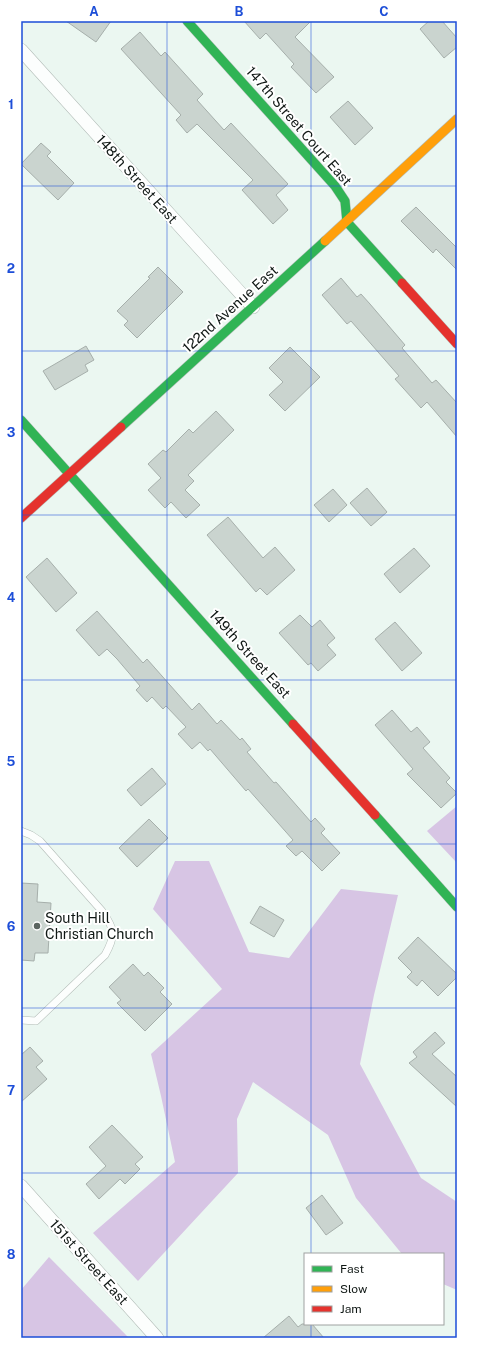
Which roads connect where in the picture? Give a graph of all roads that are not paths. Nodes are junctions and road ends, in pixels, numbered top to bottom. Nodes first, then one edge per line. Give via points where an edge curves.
1 (187, 21) edge
2 (21, 50) edge
3 (457, 119) edge
4 (347, 222) junction
5 (253, 307) junction
6 (457, 344) edge
7 (21, 420) edge
8 (70, 474) junction
9 (21, 518) edge
10 (21, 832) edge
11 (457, 907) edge
12 (21, 1020) edge
13 (21, 1186) edge
14 (157, 1338) edge

1 - 4 street, 147th Street Court East via 335,186 345,201
2 - 5 street, 148th Street East
3 - 4 street, 122nd Avenue East
4 - 5 street, 122nd Avenue East
4 - 6 street
5 - 8 street, 122nd Avenue East
7 - 8 street, 149th Street East
8 - 9 street, 122nd Avenue East
8 - 11 street, 149th Street East
10 - 12 lane via 40,841 102,910 113,934 112,944 105,955 36,1021
13 - 14 street, 151st Street East

